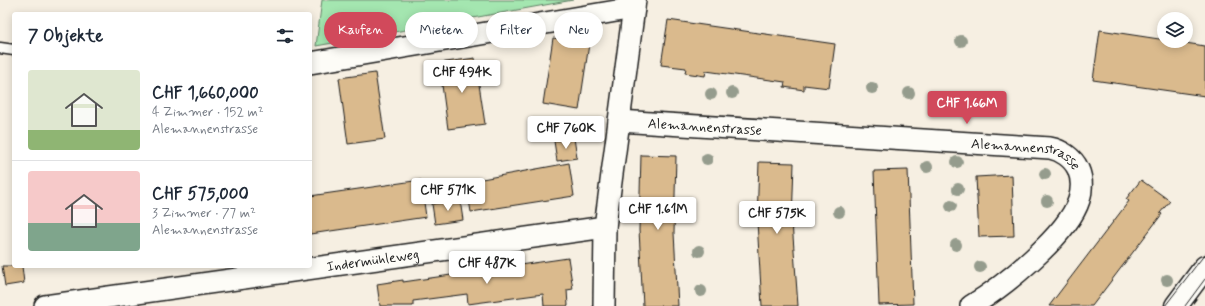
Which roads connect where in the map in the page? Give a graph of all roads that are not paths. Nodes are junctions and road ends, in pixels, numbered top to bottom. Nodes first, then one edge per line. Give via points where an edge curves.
1 (634, 4) edge
2 (0, 48) edge
3 (12, 50) edge
4 (312, 63) edge
5 (619, 121) junction
6 (605, 227) junction
7 (1205, 267) edge
8 (45, 306) edge
9 (604, 306) edge
10 (971, 306) edge
11 (1176, 306) edge

1 - 4 street
1 - 5 street
2 - 3 lane
5 - 6 street
5 - 10 street, Alemannenstrasse via 939,140 1050,148 1061,152 1074,164 1080,176 1081,194 1075,210 1060,230 1032,258 995,290
6 - 8 street, Indermühleweg
6 - 9 street
7 - 11 street

